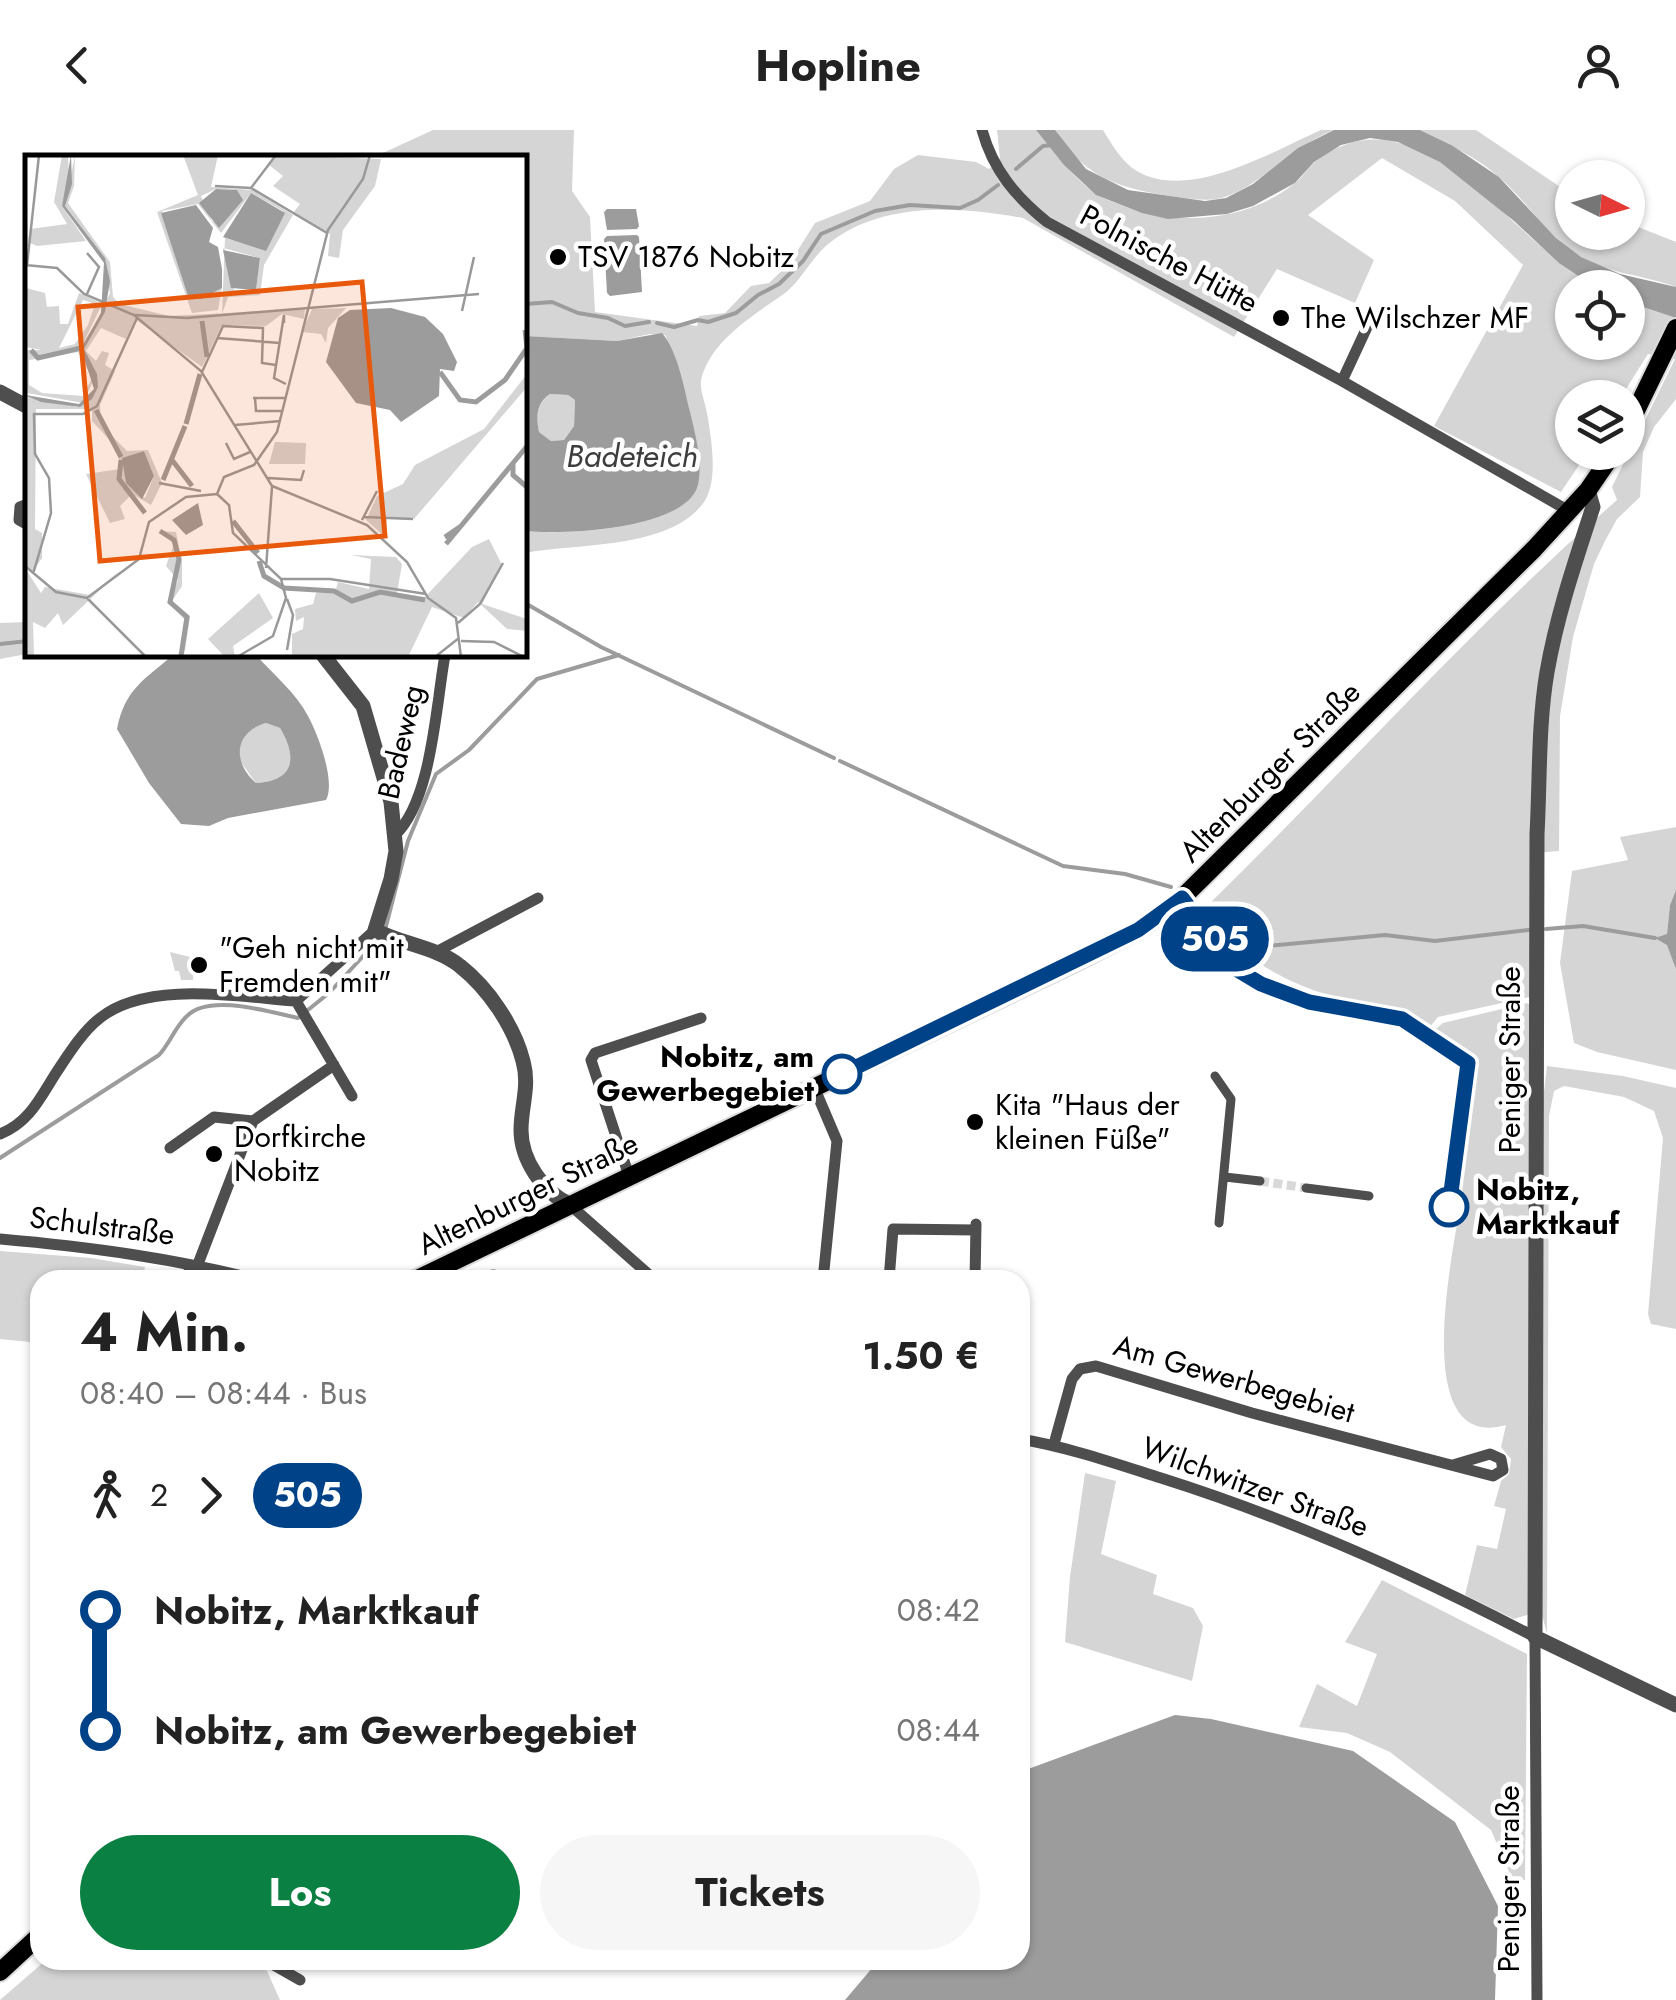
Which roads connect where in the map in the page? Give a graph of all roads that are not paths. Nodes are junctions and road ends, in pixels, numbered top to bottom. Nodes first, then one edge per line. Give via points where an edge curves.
1 (982, 130) edge
2 (1369, 323) dead end
3 (1676, 328) edge
4 (1342, 382) junction
5 (0, 392) edge
6 (1645, 393) edge
7 (25, 405) edge
8 (1602, 470) edge
9 (1588, 490) junction
10 (1570, 511) junction
11 (325, 658) edge
12 (444, 658) edge
13 (395, 834) junction
14 (538, 898) dead end
15 (380, 933) junction
16 (434, 953) junction
17 (301, 1010) junction
18 (700, 1018) dead end
19 (334, 1065) junction
20 (1215, 1076) dead end
21 (814, 1087) junction
22 (352, 1096) dead end
23 (253, 1122) junction
24 (0, 1134) edge
25 (170, 1148) dead end
26 (629, 1176) junction
27 (1225, 1176) junction
28 (1260, 1181) tunnel mouth
29 (1306, 1188) tunnel mouth
30 (1369, 1196) dead end
31 (570, 1204) junction
32 (1218, 1223) dead end
33 (0, 1239) edge
34 (198, 1264) junction
35 (191, 1270) edge
36 (215, 1270) edge
37 (459, 1270) edge
38 (643, 1270) edge
39 (824, 1270) edge
40 (890, 1270) edge
41 (975, 1270) edge
42 (1030, 1440) edge
43 (1054, 1444) junction
44 (1452, 1466) dead end
45 (1535, 1637) junction
46 (1676, 1705) edge
47 (30, 1944) edge
48 (283, 1970) edge
49 (0, 1972) edge
50 (300, 1980) dead end
51 (1537, 2000) edge

1 - 4 street, Polnische Hütte via 991,159 1019,199 1047,222
2 - 4 street
3 - 6 main road
4 - 10 street, Polnische Hütte
5 - 7 street
8 - 9 main road, Altenburger Straße
9 - 10 main road, Altenburger Straße
9 - 45 street, Peniger Straße via 1592,508 1546,676 1541,743
10 - 21 main road, Altenburger Straße via 1176,904 1084,958
11 - 13 street via 363,706
12 - 13 street, Badeweg via 422,786
13 - 15 street
14 - 16 street
15 - 16 street
15 - 17 street
16 - 31 street via 458,963 509,1025 523,1061 527,1091 520,1132 527,1158 544,1186
17 - 19 street
17 - 24 street via 202,993 166,994 112,1010 88,1031 31,1112
18 - 26 street via 595,1053 591,1060
19 - 22 street
19 - 23 street
20 - 27 street via 1232,1099
21 - 26 main road, Altenburger Straße
21 - 39 street via 837,1141
23 - 25 street via 214,1117
23 - 34 street
26 - 31 main road, Altenburger Straße
27 - 28 street
27 - 32 street
29 - 30 street
31 - 37 main road, Altenburger Straße
31 - 38 street
33 - 34 street, Schulstraße
34 - 35 street, Schulstraße
34 - 36 street, Schulstraße
40 - 41 street via 893,1229 976,1226
42 - 43 street, Wilchwitzer Straße
43 - 44 street, Am Gewerbegebiet via 1072,1379 1096,1366
43 - 45 street, Wilchwitzer Straße via 1351,1546
45 - 46 street
45 - 51 street, Peniger Straße
47 - 49 main road
48 - 50 street

